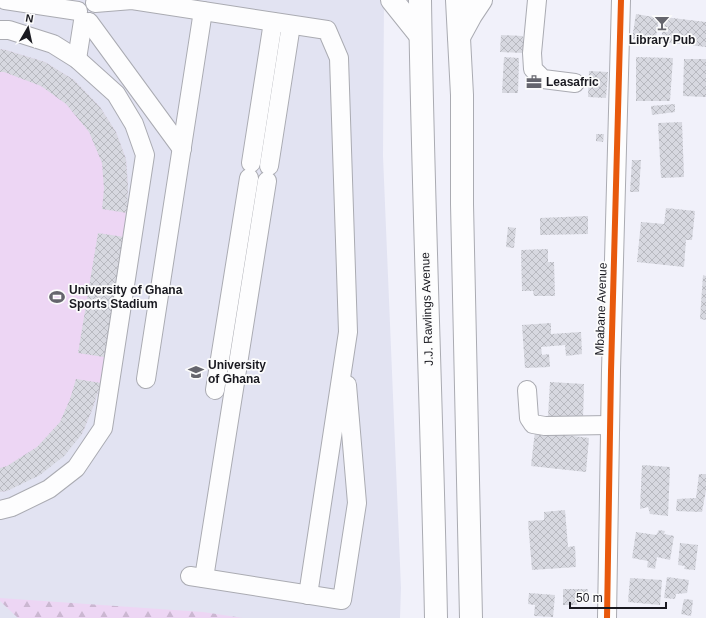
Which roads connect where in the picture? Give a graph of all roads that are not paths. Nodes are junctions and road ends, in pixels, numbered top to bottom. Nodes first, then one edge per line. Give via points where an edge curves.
1 (5, 0) edge
2 (392, 0) edge
3 (420, 0) edge
4 (457, 0) edge
5 (481, 0) edge
6 (537, 0) edge
7 (621, 0) edge
8 (84, 10) edge
9 (203, 11) junction
10 (273, 22) junction
11 (291, 25) junction
12 (0, 30) edge
13 (420, 35) junction
14 (459, 37) junction
15 (77, 59) junction
16 (575, 83) dead end
17 (182, 149) junction
18 (250, 170) junction
19 (268, 173) junction
20 (345, 356) junction
21 (146, 379) dead end
22 (215, 390) dead end
23 (527, 390) dead end
24 (610, 425) junction
25 (0, 510) edge
26 (308, 594) junction
27 (436, 618) edge
28 (471, 618) edge
29 (607, 618) edge

1 - 8 street
2 - 13 highway
3 - 13 highway, J.J. Rawlings Avenue
4 - 14 highway
5 - 14 highway
6 - 16 street via 533,69 543,79
7 - 24 street, Mbabane Avenue
8 - 9 street via 132,0
8 - 15 street
8 - 17 street
9 - 10 street
9 - 17 street
10 - 11 street
10 - 18 street
11 - 19 street
11 - 20 street via 327,30 339,58 348,332
12 - 15 street via 10,30 53,44
13 - 27 highway, J.J. Rawlings Avenue
14 - 28 highway
15 - 25 street via 116,94 134,124 145,156 103,428 76,468 49,489
17 - 21 street
18 - 19 street via 258,160 263,161
18 - 22 street
19 - 26 street via 197,577
20 - 26 street
20 - 26 street via 357,502 342,600
23 - 24 street via 528,418 533,424
24 - 29 street, Mbabane Avenue

